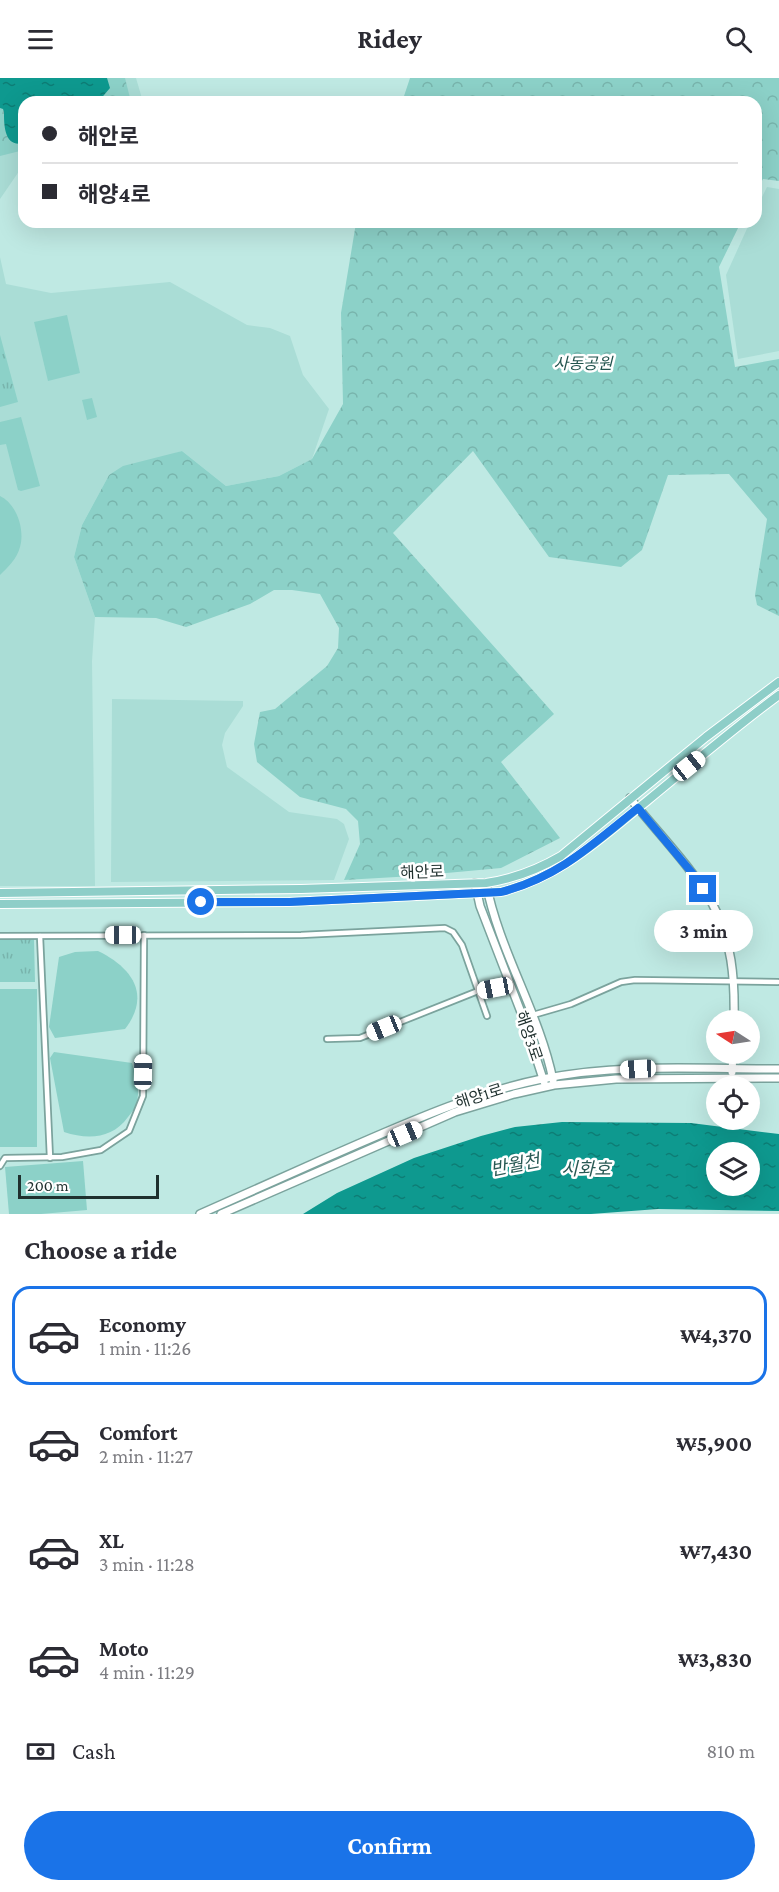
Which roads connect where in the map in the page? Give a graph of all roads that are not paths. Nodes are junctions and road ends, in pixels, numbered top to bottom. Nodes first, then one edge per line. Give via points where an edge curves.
1 (779, 682) edge
2 (779, 695) edge
3 (630, 798) junction
4 (638, 808) junction
5 (475, 883) junction
6 (486, 883) junction
7 (0, 893) edge
8 (477, 894) junction
9 (488, 894) junction
10 (0, 904) edge
11 (144, 935) junction
12 (0, 936) edge
13 (40, 936) junction
14 (734, 982) junction
15 (778, 982) edge
16 (511, 985) junction
17 (478, 991) junction
18 (734, 1010) edge
19 (533, 1015) junction
20 (487, 1016) dead end
21 (327, 1039) dead end
22 (732, 1064) edge
23 (779, 1070) edge
24 (732, 1073) junction
25 (552, 1077) junction
26 (543, 1078) junction
27 (779, 1078) edge
28 (550, 1086) junction
29 (50, 1158) junction
30 (0, 1166) edge
31 (200, 1214) edge
32 (221, 1214) edge

1 - 3 main road, 해안로
2 - 4 main road, 해안로
3 - 4 street
3 - 6 main road, 해안로 via 561,856 526,873
4 - 9 main road, 해안로 via 559,869 525,886
4 - 14 street via 713,904 728,942
5 - 6 main road, 해안로
5 - 7 main road, 해안로
5 - 8 street, 해양3로
6 - 9 street, 해양3로
8 - 9 main road, 해안로
8 - 10 main road, 해안로 via 289,902
8 - 16 street, 해양3로
9 - 19 street, 해양3로
11 - 13 street
11 - 17 street via 302,935 445,928 462,945
11 - 29 street via 143,1096 129,1131 101,1150
12 - 13 street
13 - 29 street
14 - 15 street
14 - 18 street
14 - 19 street via 621,982 571,1004
16 - 17 street
16 - 26 street, 해양3로
17 - 20 street
17 - 21 street via 360,1038
19 - 25 street, 해양3로
22 - 24 street
23 - 24 street, 해양1로
24 - 25 street, 해양1로 via 638,1069
24 - 27 street, 해양1로
24 - 28 street, 해양1로
25 - 26 street, 해양1로
25 - 28 street, 해양3로
26 - 28 street, 해양3로
26 - 31 street, 해양1로 via 483,1093 428,1113
28 - 32 street, 해양1로 via 455,1112
29 - 30 street via 5,1158

